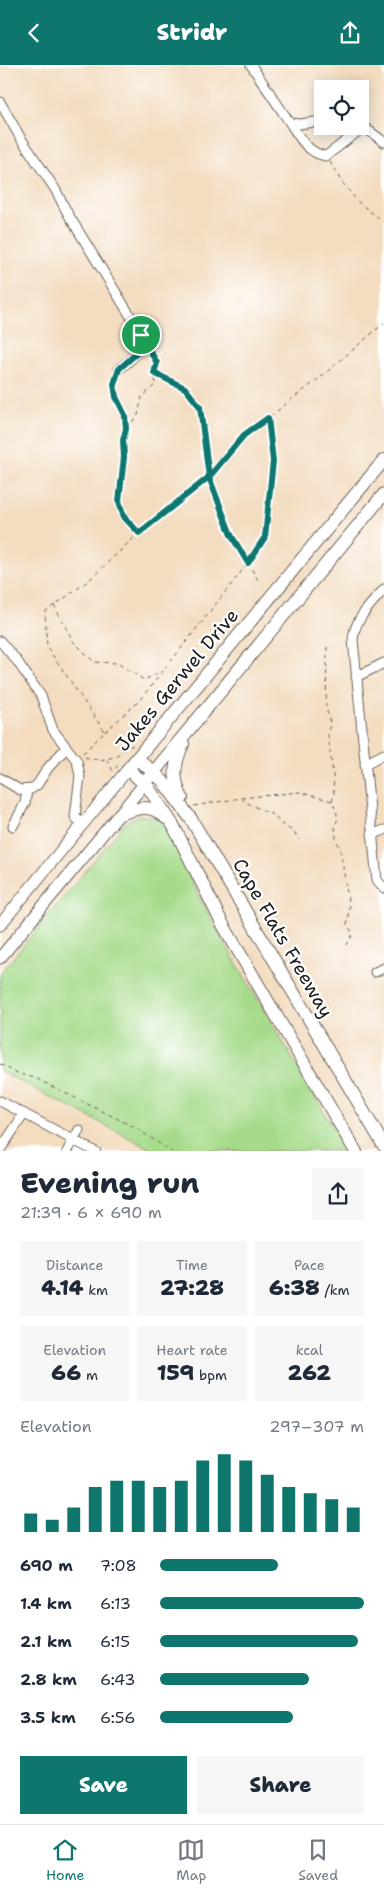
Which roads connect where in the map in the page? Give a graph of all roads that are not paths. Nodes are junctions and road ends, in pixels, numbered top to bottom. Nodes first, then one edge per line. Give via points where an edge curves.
1 (251, 65) edge
2 (0, 103) edge
3 (314, 122) edge
4 (290, 123) junction
5 (369, 130) edge
6 (350, 135) edge
7 (384, 142) edge
8 (119, 369) road end
9 (384, 460) edge
10 (384, 494) edge
11 (384, 589) edge
12 (0, 641) edge
13 (384, 663) edge
14 (356, 677) junction
15 (188, 732) junction
16 (66, 748) junction
17 (384, 754) edge
18 (137, 758) junction
19 (365, 763) junction
20 (128, 769) junction
21 (154, 773) junction
22 (0, 778) edge
23 (145, 783) junction
24 (27, 791) junction
25 (192, 812) junction
26 (120, 814) junction
27 (84, 824) junction
28 (173, 825) junction
29 (13, 827) dead end
30 (384, 830) edge
31 (372, 835) junction
32 (384, 888) edge
33 (0, 925) edge
34 (0, 958) edge
35 (384, 968) edge
36 (375, 972) dead end
37 (0, 1101) edge
38 (24, 1114) junction
39 (79, 1129) dead end
40 (73, 1140) junction
41 (384, 1146) edge
42 (0, 1150) edge
43 (67, 1151) edge
44 (96, 1151) edge
45 (356, 1151) edge

1 - 4 street
2 - 8 street via 141,335 137,353
3 - 4 street
4 - 6 street via 306,147 326,156
5 - 7 street
9 - 18 highway, Jakes Gerwel Drive
10 - 15 highway
11 - 14 street via 355,627
12 - 16 street via 41,696 53,731
13 - 14 street
14 - 19 street
15 - 21 highway
15 - 25 highway via 174,773 178,790
16 - 24 street via 37,785
16 - 27 street via 79,766 75,817
17 - 19 street
18 - 20 highway, Jakes Gerwel Drive
18 - 21 highway, Cape Flats Freeway
19 - 31 street
20 - 23 highway
20 - 27 main road, Jakes Gerwel Drive
21 - 23 highway
21 - 25 highway, Cape Flats Freeway via 182,808
22 - 24 street
23 - 26 main road
23 - 28 highway
24 - 29 street
25 - 41 highway, Cape Flats Freeway
26 - 28 highway via 147,807
26 - 34 main road
27 - 33 main road, Jakes Gerwel Drive
28 - 45 highway via 226,930
30 - 31 street
31 - 32 street via 377,880
35 - 36 street
37 - 38 street
38 - 40 street
38 - 42 street
39 - 40 street
40 - 43 street
40 - 44 street

